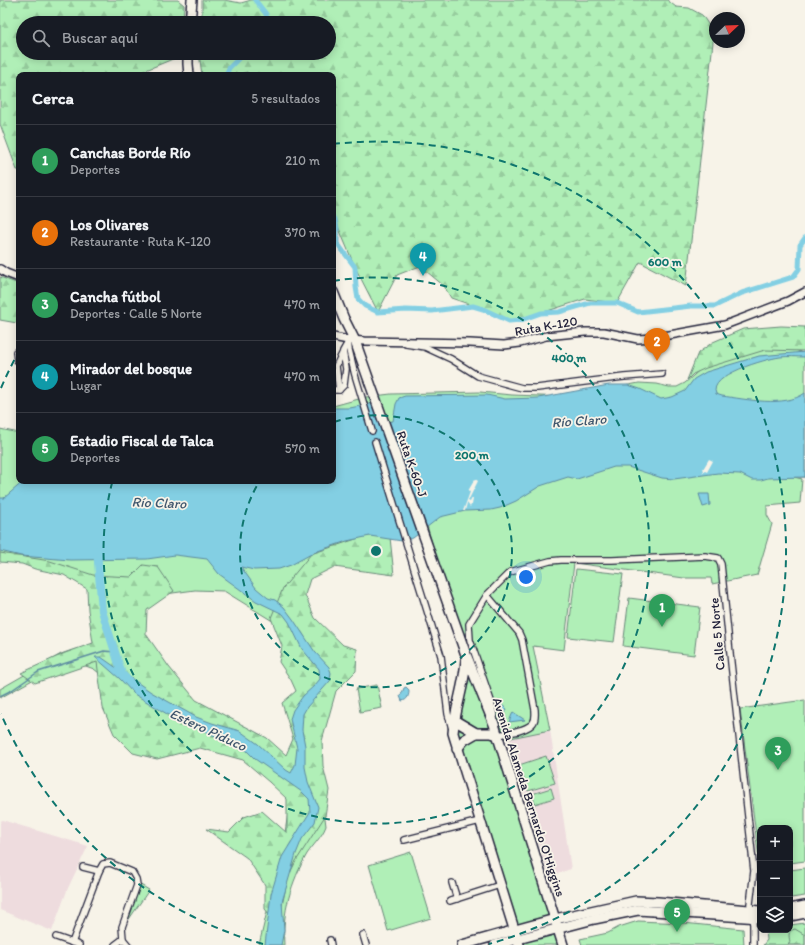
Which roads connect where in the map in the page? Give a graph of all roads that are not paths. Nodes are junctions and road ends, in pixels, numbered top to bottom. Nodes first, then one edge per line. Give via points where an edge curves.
1 (192, 0) edge
2 (191, 16) edge
3 (188, 60) edge
4 (189, 72) edge
5 (0, 269) edge
6 (16, 277) edge
7 (805, 292) edge
8 (336, 299) edge
9 (336, 338) edge
10 (350, 341) junction
11 (390, 342) junction
12 (343, 351) junction
13 (354, 352) junction
14 (662, 374) dead end
15 (337, 387) edge
16 (372, 431) dead end
17 (375, 442) dead end
18 (489, 593) junction
19 (464, 649) junction
20 (451, 717) junction
21 (494, 724) junction
22 (476, 733) junction
23 (498, 735) junction
24 (457, 749) junction
25 (480, 821) junction
26 (404, 840) dead end
27 (83, 867) dead end
28 (99, 871) junction
29 (452, 883) dead end
30 (500, 885) junction
31 (457, 899) junction
32 (450, 902) dead end
33 (805, 906) edge
34 (793, 908) edge
35 (805, 912) edge
36 (756, 914) edge
37 (793, 915) edge
38 (555, 919) junction
39 (558, 929) junction
40 (363, 936) dead end
41 (56, 937) dead end
42 (517, 938) edge
43 (123, 939) junction
44 (76, 944) edge
45 (115, 945) edge
46 (128, 945) edge
47 (366, 945) edge
48 (462, 945) edge
49 (495, 945) edge
50 (563, 945) edge
51 (753, 945) edge

1 - 2 main road
3 - 4 main road
5 - 6 street
7 - 11 street, Ruta K-120 via 725,325 660,337 638,338 604,332 585,332 546,336 504,345
8 - 10 main road, Ruta K-60-J
9 - 10 street, Ruta K-120
10 - 11 street, Ruta K-120
10 - 12 street
10 - 13 main road, Ruta K-60-J
11 - 14 street via 425,347 478,376 522,388
12 - 15 street via 336,366
12 - 15 street via 346,369
13 - 16 street via 355,375
13 - 19 main road, Ruta K-60-J
17 - 20 street via 441,656
18 - 21 street via 472,617 469,630 493,709
18 - 23 street via 522,640 535,710 534,722 530,726
18 - 36 street, Calle 5 Norte via 510,572 550,561 705,556 720,560 754,871 750,894
19 - 20 main road via 465,670 462,689
19 - 21 main road, Avenida Alameda Bernardo O'Higgins
20 - 22 main road
20 - 24 main road
21 - 23 main road, Avenida Alameda Bernardo O'Higgins
22 - 23 main road
22 - 24 main road via 464,740
23 - 38 main road, Avenida Alameda Bernardo O'Higgins
24 - 25 main road
25 - 26 street
25 - 30 main road
27 - 28 street
28 - 43 street via 103,864 110,863 132,872 136,879 137,885 122,927
28 - 44 street
29 - 31 street
30 - 31 street
30 - 42 main road
31 - 32 street
33 - 34 main road
35 - 37 main road
36 - 38 main road via 636,901
36 - 39 main road via 638,910
36 - 51 street, Calle 5 Norte
38 - 39 main road, Avenida Alameda Bernardo O'Higgins
38 - 42 main road
39 - 42 main road
39 - 50 main road, Avenida Alameda Bernardo O'Higgins
40 - 47 street
41 - 44 street
42 - 48 main road
42 - 49 main road
43 - 45 street
43 - 46 street

